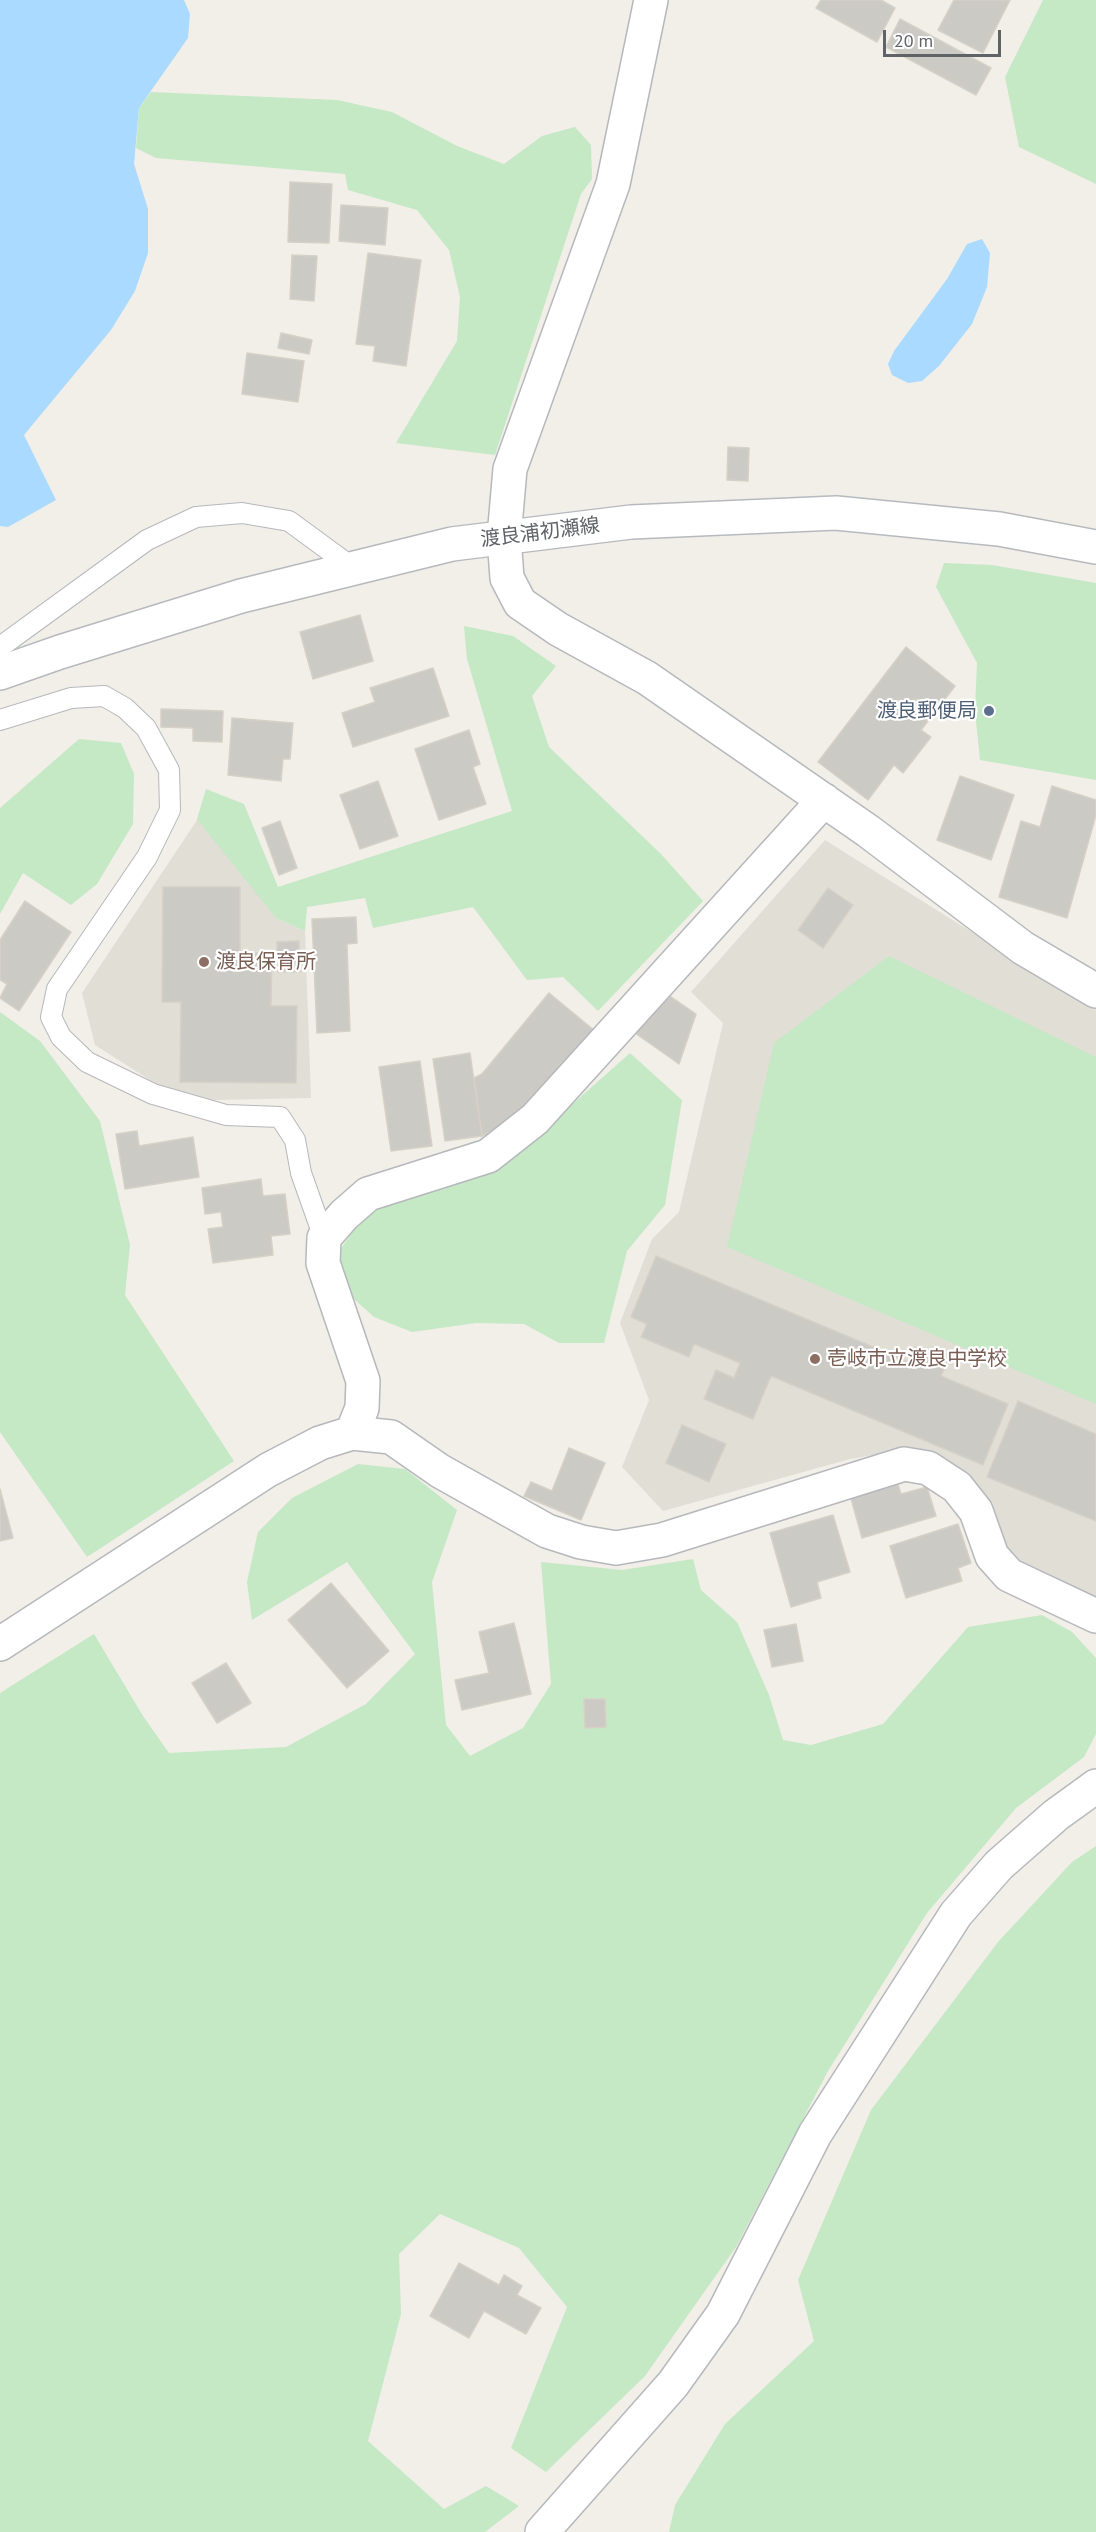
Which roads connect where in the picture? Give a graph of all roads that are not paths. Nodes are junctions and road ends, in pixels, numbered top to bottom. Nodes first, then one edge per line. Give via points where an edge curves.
1 (651, 0) edge
2 (504, 537) junction
3 (1096, 547) edge
4 (353, 568) junction
5 (1, 663) edge
6 (0, 720) edge
7 (824, 800) junction
8 (1096, 991) edge
9 (324, 1238) junction
10 (352, 1433) junction
11 (1096, 1616) edge
12 (0, 1644) edge
13 (1096, 1786) edge
14 (542, 2532) edge

1 - 2 street via 613,184 510,469
2 - 3 street, 渡良浦初瀬線 via 632,522 836,513 999,529
2 - 4 street, 渡良浦初瀬線 via 452,544
2 - 7 street via 507,578 520,603 558,629 647,678
4 - 5 street, 渡良浦初瀬線 via 241,596 71,648
4 - 5 lane via 289,521 242,513 196,517 147,540
6 - 9 lane via 72,698 104,696 125,708 146,728 169,770 170,810 147,857 57,989 51,1017 61,1037 87,1062 153,1094 226,1115 280,1117 295,1140
7 - 8 street via 1023,948
7 - 9 street via 535,1119 488,1156 368,1194
9 - 10 street via 323,1263 363,1381 362,1408
10 - 11 street via 391,1437 440,1471 547,1531 616,1548 662,1540 904,1464 928,1468 957,1487 976,1511 992,1556 1009,1575
10 - 12 street via 320,1443 268,1470
13 - 14 street via 999,1865 956,1914 815,2134 723,2314 673,2384

